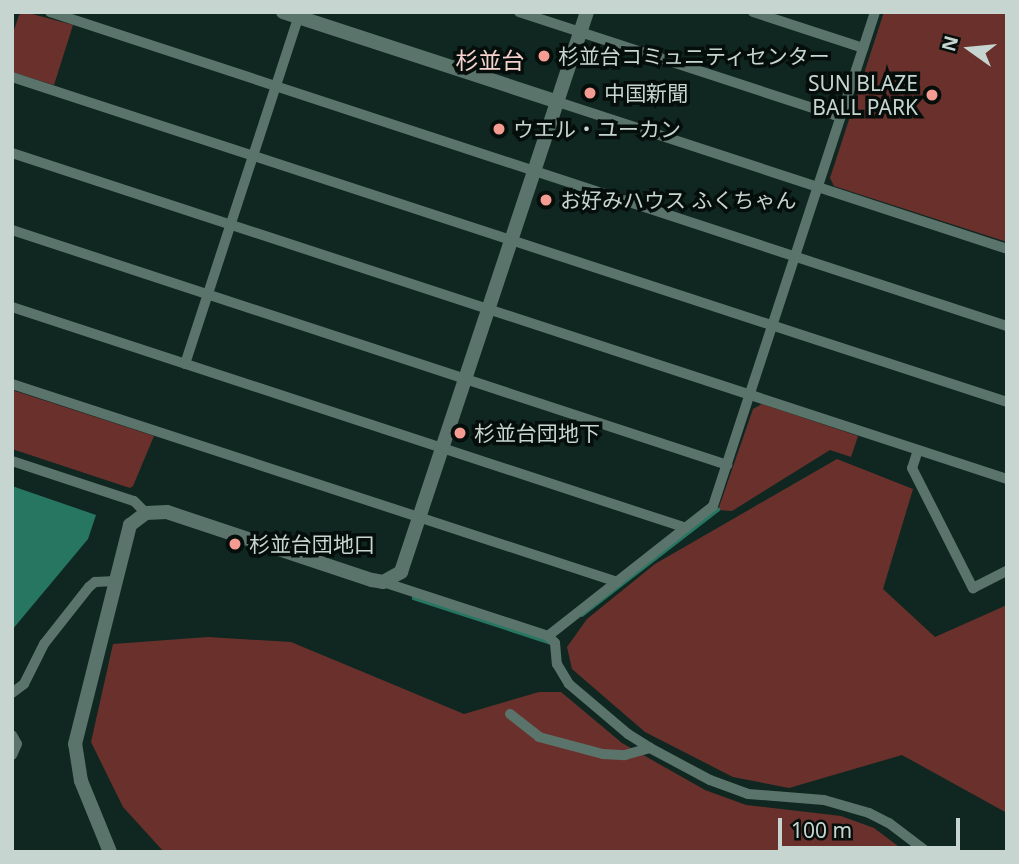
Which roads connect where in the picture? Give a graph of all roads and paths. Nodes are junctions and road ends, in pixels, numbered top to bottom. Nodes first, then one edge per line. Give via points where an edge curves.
1 (50, 12) edge
2 (283, 12) edge
3 (519, 12) edge
4 (587, 12) edge
5 (753, 12) edge
6 (874, 12) edge
7 (299, 15) edge
8 (581, 32) junction
9 (863, 48) junction
10 (12, 77) edge
11 (275, 86) junction
12 (558, 102) junction
13 (840, 117) junction
14 (12, 153) edge
15 (253, 156) junction
16 (535, 172) junction
17 (817, 188) junction
18 (230, 225) junction
19 (12, 230) edge
20 (512, 241) junction
21 (1007, 249) edge
22 (795, 257) junction
23 (207, 294) junction
24 (12, 307) edge
25 (490, 310) junction
26 (772, 326) junction
27 (1007, 326) edge
28 (185, 364) junction
29 (467, 379) junction
30 (12, 384) edge
31 (750, 395) junction
32 (1007, 402) edge
33 (444, 449) junction
34 (918, 450) junction
35 (12, 461) edge
36 (727, 464) junction
37 (1007, 479) edge
38 (146, 513) junction
39 (421, 518) junction
40 (686, 528) junction
41 (1007, 571) edge
42 (114, 582) junction
43 (383, 582) junction
44 (617, 582) junction
45 (548, 636) junction
46 (12, 693) edge
47 (510, 714) dead end
48 (12, 735) edge
49 (650, 748) junction
50 (12, 755) edge
51 (110, 852) edge
52 (927, 852) edge

1 - 11 street
2 - 7 street
3 - 8 street
4 - 8 street
5 - 9 street
6 - 9 street
7 - 11 street
7 - 12 street
8 - 12 street
8 - 13 street
9 - 13 street
10 - 15 street
11 - 15 street
11 - 16 street
12 - 16 street
12 - 17 street
13 - 17 street
14 - 18 street
15 - 18 street
15 - 20 street
16 - 20 street
16 - 22 street
17 - 21 street
17 - 22 street
18 - 23 street
18 - 25 street
19 - 23 street
20 - 25 street
20 - 26 street
22 - 26 street
22 - 27 street
23 - 28 street
23 - 29 street
24 - 28 street
25 - 29 street
25 - 31 street
26 - 31 street
26 - 32 street
28 - 33 street
29 - 33 street
29 - 36 street
30 - 39 street
31 - 34 street
31 - 36 street
33 - 39 street
33 - 40 street
34 - 37 street
34 - 41 street via 912,468 973,588
35 - 38 street via 134,501
36 - 40 street via 713,506
38 - 42 street via 130,525
38 - 43 street via 167,512
39 - 43 street via 401,572
39 - 44 street
40 - 44 street
42 - 46 street via 96,582 89,587 44,644 24,684
42 - 51 street via 75,744 81,781
43 - 45 street
44 - 45 street
45 - 49 street via 555,643 557,664 569,684
47 - 49 street via 540,737 603,754 625,755
48 - 50 street via 17,744
49 - 52 street via 748,794 824,800 869,813

